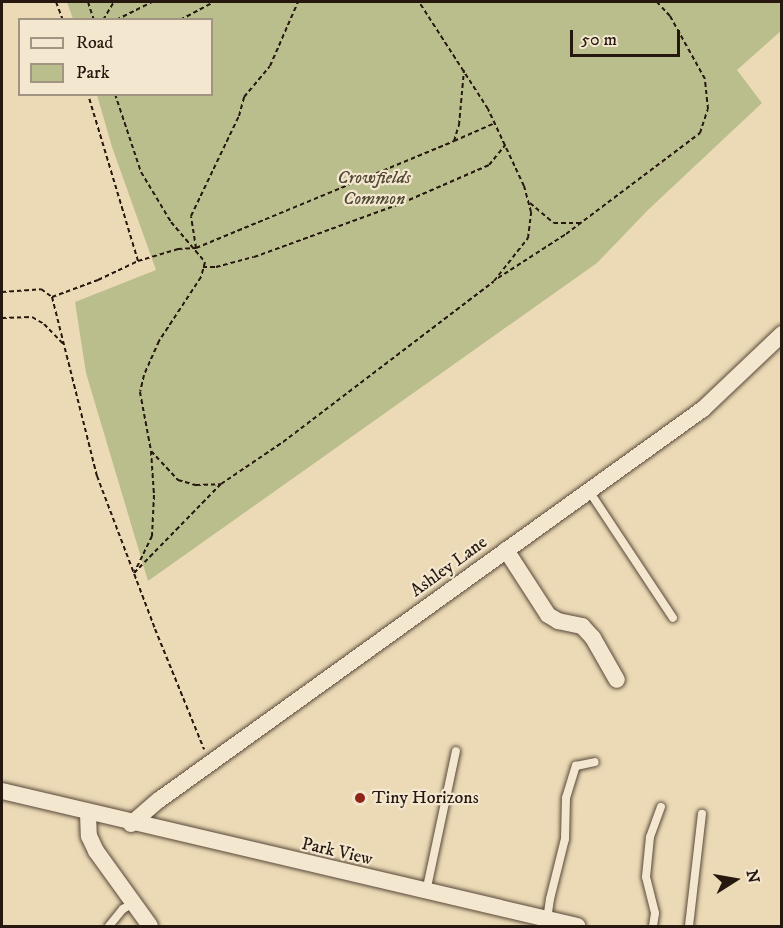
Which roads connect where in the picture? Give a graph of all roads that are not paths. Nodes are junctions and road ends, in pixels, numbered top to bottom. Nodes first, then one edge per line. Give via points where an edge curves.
1 (782, 334) edge
2 (589, 491) junction
3 (506, 550) junction
4 (673, 618) dead end
5 (617, 680) dead end
6 (456, 751) dead end
7 (595, 762) dead end
8 (2, 791) edge
9 (661, 807) dead end
10 (88, 813) junction
11 (702, 814) dead end
12 (131, 824) junction
13 (426, 892) junction
14 (133, 903) junction
15 (547, 920) junction
16 (109, 927) edge
17 (150, 927) edge
18 (577, 927) edge
19 (652, 927) edge
20 (689, 927) edge

1 - 2 street, Ashley Lane via 703,409
2 - 3 street, Ashley Lane
2 - 4 lane
3 - 5 street via 548,615 582,626
3 - 12 street, Ashley Lane
6 - 13 lane
7 - 15 lane via 576,766 566,798 565,839
8 - 10 street, Park View
9 - 19 lane via 650,837 646,877 655,914
10 - 12 street, Park View
10 - 14 street via 89,836 96,851
11 - 20 lane
12 - 13 street, Park View
13 - 15 street, Park View
14 - 16 lane
14 - 17 street
15 - 18 street, Park View

